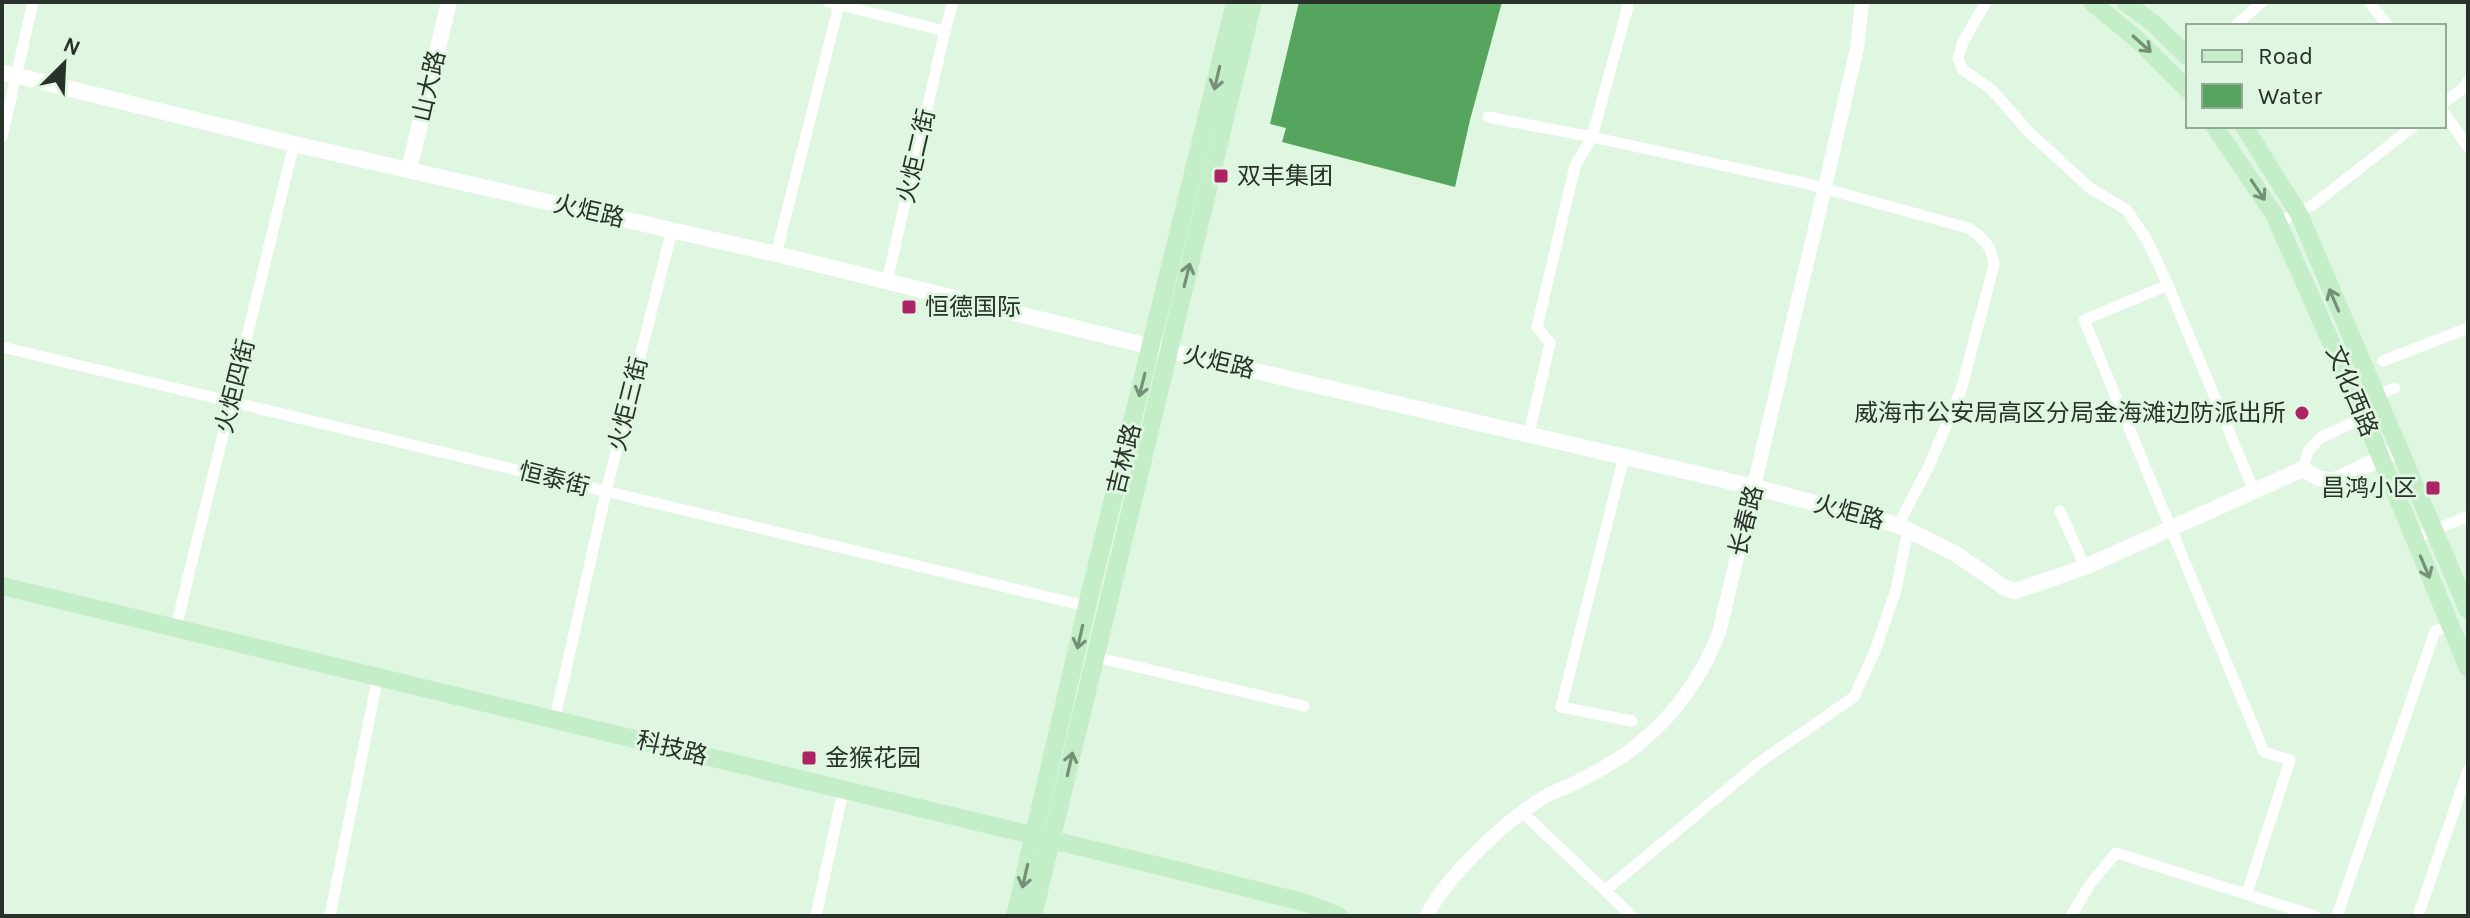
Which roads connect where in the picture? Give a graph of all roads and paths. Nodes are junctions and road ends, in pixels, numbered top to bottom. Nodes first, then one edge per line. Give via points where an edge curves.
1 (33, 2) edge
2 (449, 2) edge
3 (953, 2) edge
4 (1235, 2) edge
5 (1253, 2) edge
6 (1862, 2) edge
7 (1986, 2) edge
8 (2092, 2) edge
9 (2125, 2) edge
10 (2262, 2) edge
11 (2369, 2) edge
12 (834, 3) edge
13 (1628, 6) dead end
14 (2237, 24) edge
15 (2386, 24) edge
16 (945, 31) junction
17 (2186, 55) edge
18 (10, 73) edge
19 (2184, 77) edge
20 (2468, 81) edge
21 (2446, 102) edge
22 (2446, 105) edge
23 (1488, 117) dead end
24 (2215, 128) edge
25 (2245, 128) edge
26 (2411, 128) edge
27 (2, 137) edge
28 (1592, 137) junction
29 (294, 144) junction
30 (2468, 147) edge
31 (409, 170) junction
32 (1824, 191) junction
33 (2299, 214) junction
34 (2278, 223) junction
35 (672, 230) junction
36 (776, 254) junction
37 (887, 281) junction
38 (2168, 285) junction
39 (2468, 328) edge
40 (2, 347) edge
41 (1160, 349) junction
42 (2383, 361) dead end
43 (2395, 388) dead end
44 (232, 401) junction
45 (2365, 406) junction
46 (1529, 434) junction
47 (2398, 449) junction
48 (1624, 457) junction
49 (2381, 458) junction
50 (2303, 469) junction
51 (1754, 487) junction
52 (2254, 491) junction
53 (606, 492) junction
54 (2060, 511) dead end
55 (2468, 516) edge
56 (1903, 528) junction
57 (2434, 529) junction
58 (2171, 531) junction
59 (2413, 539) junction
60 (2085, 567) junction
61 (2, 586) edge
62 (1087, 607) junction
63 (2468, 610) edge
64 (1106, 611) junction
65 (2450, 626) junction
66 (176, 627) junction
67 (1095, 657) junction
68 (2468, 668) edge
69 (378, 676) junction
70 (1304, 706) dead end
71 (555, 718) junction
72 (1632, 721) dead end
73 (2468, 770) edge
74 (843, 791) junction
75 (1523, 813) junction
76 (1043, 838) junction
77 (1607, 889) junction
78 (2247, 893) junction
79 (330, 916) edge
80 (816, 916) edge
81 (1015, 916) edge
82 (1033, 916) edge
83 (1339, 916) edge
84 (1426, 916) edge
85 (1632, 916) edge
86 (2071, 916) edge
87 (2315, 916) edge
88 (2337, 916) edge
89 (2418, 916) edge

1 - 18 street
2 - 31 main road, 山大路
3 - 16 street, 火炬二街
4 -> 41 main road, 吉林路
41 -> 5 main road, 吉林路
6 - 32 street, 长春路 via 1857,48
7 - 38 street via 1963,42 1958,59 1963,70 1991,89 2090,188 2127,210
8 -> 19 main road
9 - 17 main road
10 - 14 street
11 - 15 street
12 - 16 street
12 - 36 street
13 - 28 street
16 - 37 street, 火炬二街
18 - 27 street
18 - 29 main road, 火炬路
20 - 21 street
22 - 30 street
23 - 28 street
24 -> 34 main road, 文化西路
25 - 33 main road, 文化西路
26 - 33 street
28 - 32 street
28 - 46 street via 1575,166 1537,327 1550,343
29 - 31 main road, 火炬路
29 - 44 street, 火炬四街
31 - 35 main road, 火炬路
32 - 51 street, 长春路
32 - 56 street via 1968,228 1983,237 1993,254 1961,390
33 - 34 street
45 -> 33 main road, 文化西路
34 - 45 main road, 文化西路
35 - 36 main road, 火炬路
35 - 53 street, 火炬三街
36 - 37 main road, 火炬路
37 - 41 main road, 火炬路
38 - 52 street
38 - 58 street via 2084,320
39 - 42 street
40 - 44 street, 恒泰街
41 - 46 main road, 火炬路
41 -> 62 main road, 吉林路
41 - 64 main road, 吉林路
43 - 45 street
44 - 53 street, 恒泰街
44 - 66 street, 火炬四街
45 - 47 main road, 文化西路
45 - 49 main road, 文化西路
45 - 50 street via 2320,438 2308,451
46 - 48 main road, 火炬路
47 - 49 main road
47 - 57 main road, 文化西路
48 - 51 main road, 火炬路
48 - 72 street via 1561,707
49 - 50 main road via 2333,481
49 - 59 main road, 文化西路
50 - 52 main road, 火炬路
51 - 56 main road, 火炬路
51 - 75 street, 长春路 via 1719,633 1689,691 1640,743
52 - 58 main road, 火炬路
53 - 62 street, 恒泰街
53 - 71 street, 火炬三街
54 - 60 street
55 - 57 street
56 - 60 main road, 火炬路 via 2015,591
56 - 77 street via 1896,590 1854,697 1779,747
57 - 59 street
57 - 63 main road, 文化西路
58 - 60 main road, 火炬路
58 - 78 street via 2264,752 2290,760
59 -> 65 main road, 文化西路
61 - 66 main road, 科技路
62 - 64 street, 恒泰街
62 -> 76 main road, 吉林路
64 - 67 main road, 吉林路
65 - 68 main road, 文化西路
65 - 88 street via 2435,631
66 - 69 main road, 科技路
67 - 70 street
76 -> 67 main road, 吉林路
69 - 71 main road, 科技路
69 - 79 street
71 - 74 main road, 科技路
73 - 89 street
74 - 76 main road, 科技路
74 - 80 street
75 - 77 street
75 - 84 street, 长春路 via 1476,854
76 -> 81 main road, 吉林路
76 - 82 main road, 吉林路
76 - 83 main road, 科技路 via 1306,903
77 - 85 street
78 - 86 street via 2116,853
78 - 87 street

